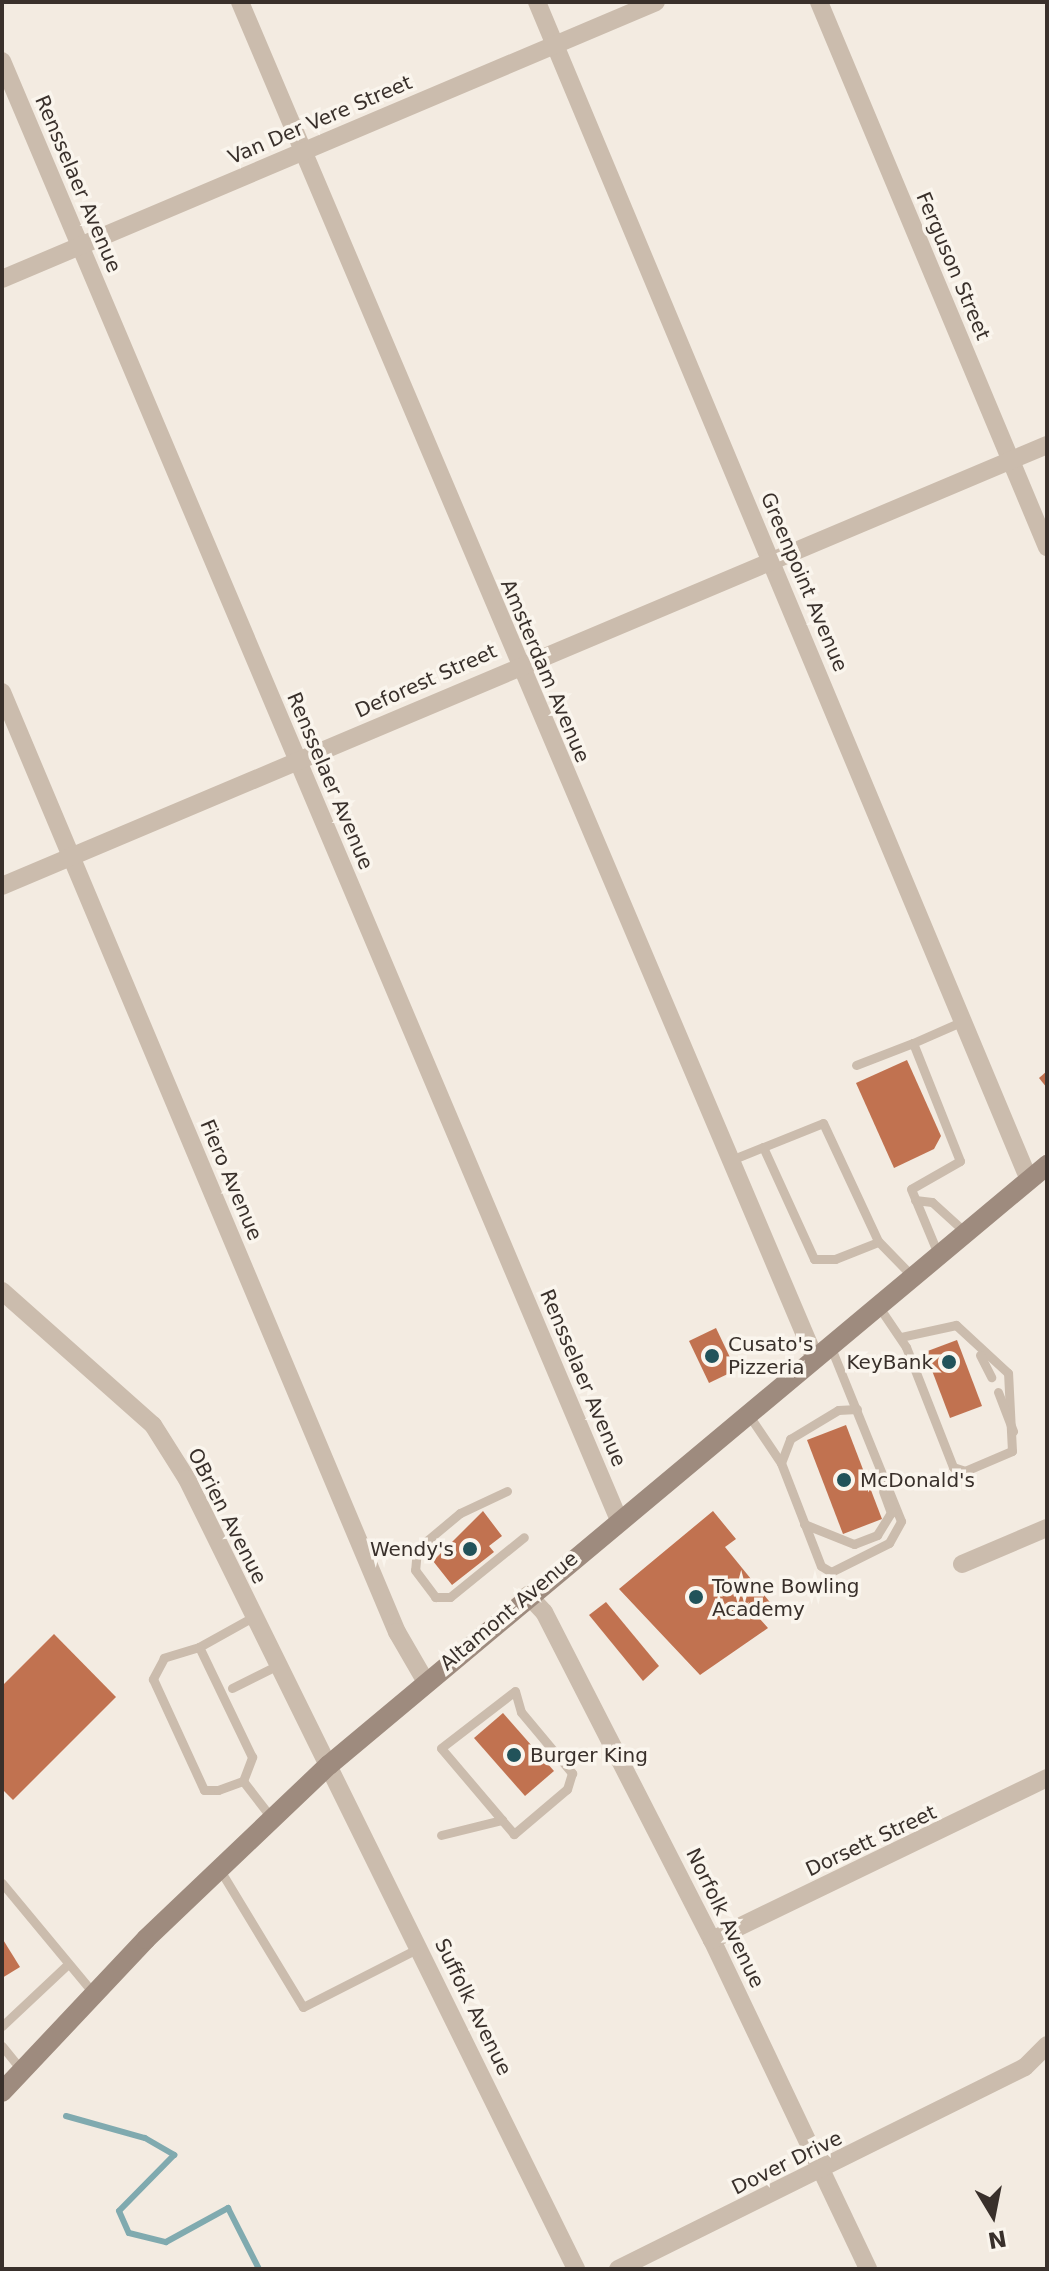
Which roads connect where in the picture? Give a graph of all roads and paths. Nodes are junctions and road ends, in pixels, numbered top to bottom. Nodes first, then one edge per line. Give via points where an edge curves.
1 (240, 2) edge
2 (537, 2) edge
3 (656, 2) edge
4 (819, 2) edge
5 (555, 45) junction
6 (2, 61) edge
7 (303, 151) junction
8 (80, 247) junction
9 (2, 279) edge
10 (1047, 445) edge
11 (1010, 460) junction
12 (1047, 547) edge
13 (772, 562) junction
14 (518, 665) junction
15 (2, 692) edge
16 (297, 761) junction
17 (72, 857) junction
18 (2, 886) edge
19 (963, 1021) junction
20 (913, 1043) junction
21 (856, 1065) dead end
22 (763, 1147) junction
23 (731, 1160) junction
24 (1047, 1165) edge
25 (1029, 1180) junction
26 (915, 1200) junction
27 (965, 1232) junction
28 (878, 1242) junction
29 (938, 1254) junction
30 (912, 1276) junction
31 (2, 1291) edge
32 (876, 1305) junction
33 (901, 1337) junction
34 (976, 1347) junction
35 (822, 1350) junction
36 (991, 1377) dead end
37 (998, 1392) dead end
38 (857, 1405) junction
39 (746, 1411) junction
40 (1014, 1434) junction
41 (781, 1463) junction
42 (507, 1491) dead end
43 (618, 1518) junction
44 (804, 1524) junction
45 (1047, 1528) edge
46 (524, 1537) dead end
47 (962, 1564) dead end
48 (528, 1595) junction
49 (253, 1617) junction
50 (199, 1647) junction
51 (278, 1665) junction
52 (426, 1682) junction
53 (232, 1688) dead end
54 (329, 1765) junction
55 (1047, 1778) edge
56 (243, 1781) junction
57 (273, 1820) junction
58 (502, 1820) junction
59 (441, 1835) dead end
60 (220, 1870) junction
61 (2, 1883) edge
62 (712, 1940) junction
63 (420, 1948) junction
64 (66, 1966) junction
65 (94, 1994) junction
66 (2, 2026) edge
67 (1047, 2045) edge
68 (2, 2046) edge
69 (22, 2071) junction
70 (2, 2092) edge
71 (821, 2171) junction
72 (576, 2269) edge
73 (618, 2269) edge
74 (868, 2269) edge

1 - 7 street, Amsterdam Avenue
2 - 5 street, Greenpoint Avenue
3 - 5 street, Van Der Vere Street
4 - 11 street, Ferguson Street
5 - 7 street, Van Der Vere Street
5 - 13 street, Greenpoint Avenue
6 - 8 street, Rensselaer Avenue
7 - 8 street, Van Der Vere Street
7 - 14 street, Amsterdam Avenue
8 - 9 street, Van Der Vere Street
8 - 16 street, Rensselaer Avenue
10 - 11 street, Deforest Street
11 - 12 street, Ferguson Street
11 - 13 street, Deforest Street
13 - 14 street, Deforest Street
13 - 19 street, Greenpoint Avenue
14 - 16 street, Deforest Street
14 - 23 street, Amsterdam Avenue
15 - 17 street, Fiero Avenue
16 - 17 street, Deforest Street
16 - 43 street, Rensselaer Avenue
17 - 18 street, Deforest Street
17 - 52 street, Fiero Avenue via 397,1632
19 - 20 lane
19 - 25 street, Greenpoint Avenue
20 - 21 lane
20 - 26 lane via 960,1161 911,1189
22 - 23 lane
22 - 28 lane via 814,1259 828,1261
22 - 28 lane via 823,1123 829,1127
23 - 35 street, Amsterdam Avenue
24 - 25 main road, Altamont Avenue
25 - 27 main road, Altamont Avenue
26 - 27 lane via 932,1202
26 - 29 lane
27 - 29 main road, Altamont Avenue
28 - 30 lane
29 - 30 main road, Altamont Avenue
30 - 32 main road, Altamont Avenue
31 - 49 street, OBrien Avenue via 153,1425 187,1479
32 - 33 lane
32 - 35 main road, Altamont Avenue
33 - 34 lane via 947,1323
33 - 40 lane via 953,1467 974,1468 1012,1451
34 - 36 lane
34 - 40 lane via 1008,1373
35 - 38 lane
35 - 39 main road, Altamont Avenue
37 - 40 lane
38 - 41 lane via 790,1439
38 - 44 lane via 891,1513 886,1528 854,1544
38 - 44 lane via 901,1521 889,1543 831,1572 821,1566
39 - 41 lane
39 - 43 main road, Altamont Avenue
41 - 44 lane
42 - 46 lane via 460,1513 417,1549 415,1570 435,1597 450,1597
43 - 48 main road, Altamont Avenue
45 - 47 street
48 - 52 main road, Altamont Avenue
48 - 62 street, Norfolk Avenue via 544,1612
49 - 50 lane
49 - 51 street, OBrien Avenue
50 - 56 lane via 252,1757
50 - 56 lane via 157,1666 161,1708 204,1790
51 - 53 lane
51 - 54 street, OBrien Avenue
52 - 54 main road, Altamont Avenue
54 - 57 main road, Altamont Avenue
54 - 63 street, Suffolk Avenue
55 - 62 street, Dorsett Street
56 - 57 lane
57 - 60 main road, Altamont Avenue
58 - 58 lane via 514,1834 567,1789 572,1773 521,1712 515,1691 441,1748
58 - 59 lane
60 - 63 lane via 303,2007
60 - 65 main road, Altamont Avenue
61 - 64 lane
62 - 71 street, Norfolk Avenue
63 - 72 street, Suffolk Avenue
64 - 65 lane
64 - 66 lane
65 - 69 main road, Altamont Avenue
67 - 71 street, Dover Drive via 1025,2067
68 - 69 lane
69 - 70 main road, Altamont Avenue
71 - 73 street, Dover Drive
71 - 74 street, Norfolk Avenue

